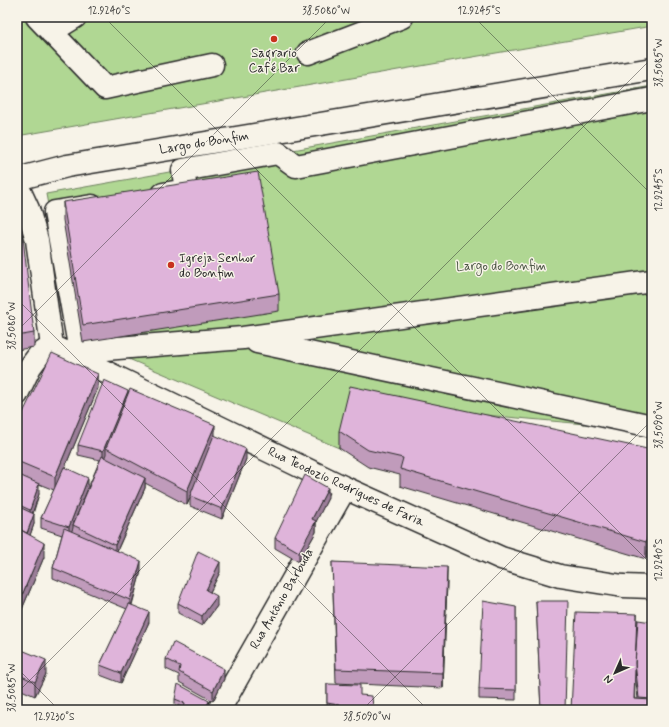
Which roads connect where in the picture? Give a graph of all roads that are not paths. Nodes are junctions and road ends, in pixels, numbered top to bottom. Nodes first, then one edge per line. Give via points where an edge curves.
1 (75, 17) edge
2 (402, 17) edge
3 (44, 24) edge
4 (308, 53) dead end
5 (212, 65) dead end
6 (652, 69) edge
7 (652, 98) edge
8 (17, 179) edge
9 (17, 185) edge
10 (147, 196) edge
11 (109, 203) edge
12 (652, 281) edge
13 (243, 338) junction
14 (52, 346) junction
15 (17, 394) edge
16 (652, 426) edge
17 (345, 488) junction
18 (652, 587) edge
19 (219, 710) edge

1 - 3 street
2 - 4 street
3 - 5 street via 105,88
6 - 8 street, Largo do Bonfim via 67,166
7 - 10 street via 296,166 278,153 183,170 186,190
9 - 14 street via 28,209 37,240
11 - 13 street via 55,212 80,351
12 - 13 street
13 - 16 street
14 - 15 street via 39,355 30,367
14 - 17 street, Rua Teodozio Rodrigues de Faria
17 - 18 street, Rua Teodozio Rodrigues de Faria via 501,558 560,576 623,586
17 - 19 street, Rua Antônio Barbuda

